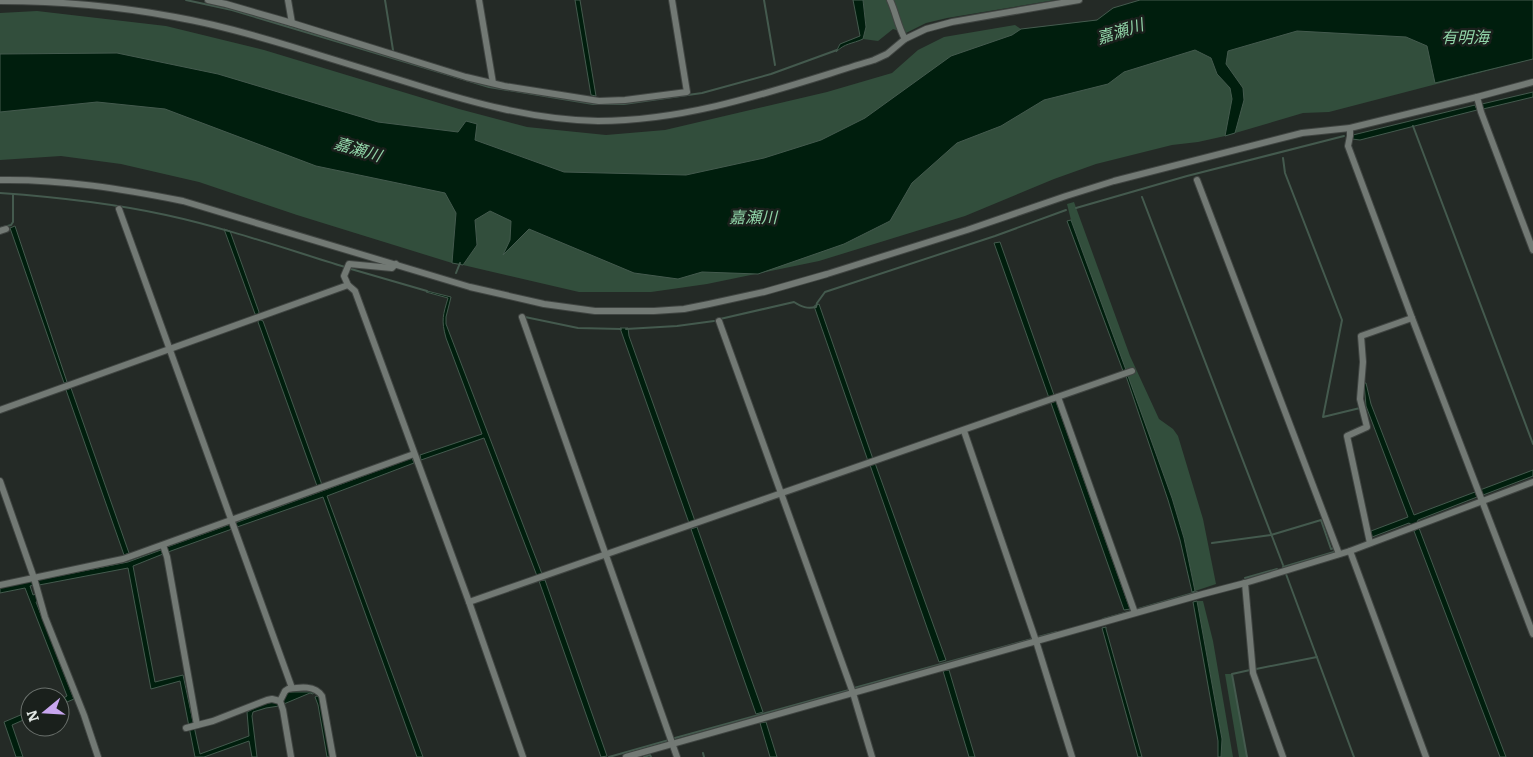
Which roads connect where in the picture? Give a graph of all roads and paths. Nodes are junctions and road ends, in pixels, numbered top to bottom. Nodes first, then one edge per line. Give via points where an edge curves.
1 (208, 0) edge
2 (288, 0) edge
3 (479, 0) edge
4 (672, 0) edge
5 (890, 0) edge
6 (1079, 0) edge
7 (0, 1) edge
8 (292, 22) junction
9 (905, 39) junction
10 (1533, 82) edge
11 (493, 83) junction
12 (1477, 98) junction
13 (1350, 128) junction
14 (0, 180) edge
15 (1197, 180) dead end
16 (119, 209) dead end
17 (1533, 250) edge
18 (396, 264) junction
19 (348, 285) junction
20 (522, 317) dead end
21 (1412, 318) junction
22 (719, 322) dead end
23 (170, 348) junction
24 (1132, 371) dead end
25 (1058, 397) junction
26 (0, 410) edge
27 (964, 430) junction
28 (414, 454) junction
29 (0, 481) edge
30 (1533, 482) edge
31 (782, 494) junction
32 (1482, 501) junction
33 (232, 519) junction
34 (1370, 543) junction
35 (162, 545) junction
36 (1350, 552) junction
37 (1339, 554) junction
38 (607, 555) junction
39 (34, 578) junction
40 (1245, 583) junction
41 (0, 585) edge
42 (469, 602) junction
43 (1135, 613) junction
44 (1533, 634) edge
45 (1036, 641) junction
46 (292, 688) junction
47 (853, 693) junction
48 (280, 701) junction
49 (197, 725) junction
50 (186, 728) dead end
51 (673, 744) junction
52 (98, 757) edge
53 (291, 757) edge
54 (333, 757) edge
55 (523, 757) edge
56 (626, 757) edge
57 (678, 757) edge
58 (872, 757) edge
59 (1072, 757) edge
60 (1283, 757) edge
61 (1426, 757) edge

1 - 8 street
2 - 8 street
3 - 11 street
4 - 11 street via 687,92 599,101
5 - 9 street
6 - 9 street via 952,22
7 - 9 street via 108,7 175,17 290,46 457,98 557,118 597,121 661,118 736,102 874,60
8 - 11 street
10 - 12 street
12 - 13 street
12 - 17 street
13 - 18 street via 1302,133 1114,181 827,274 684,309 619,312 566,308 478,289
13 - 21 street via 1348,146
14 - 18 street via 57,181 145,193
15 - 37 street
16 - 23 street
18 - 19 street via 392,268 349,264 344,276
19 - 23 street
19 - 28 street via 355,291
20 - 38 street
21 - 32 street
21 - 34 street via 1361,336 1360,399 1367,427 1346,436
22 - 31 street
23 - 26 street
23 - 33 street
24 - 25 street
25 - 27 street
25 - 43 street
27 - 31 street
27 - 45 street
28 - 33 street
28 - 42 street
29 - 39 street
30 - 32 street
31 - 38 street
31 - 47 street
32 - 34 street
32 - 44 street
33 - 35 street
33 - 46 street
34 - 36 street
35 - 39 street via 124,559
35 - 49 street via 167,557
36 - 37 street
36 - 61 street
37 - 40 street
38 - 42 street
38 - 51 street
39 - 41 street
39 - 52 street via 45,617
40 - 43 street
40 - 60 street via 1253,672
42 - 55 street
43 - 45 street
45 - 47 street
45 - 59 street
46 - 48 street via 285,691
46 - 54 street via 314,688 322,696
47 - 51 street
47 - 58 street
48 - 49 street via 267,700 213,722
48 - 53 street
49 - 50 street
51 - 56 street
51 - 57 street

